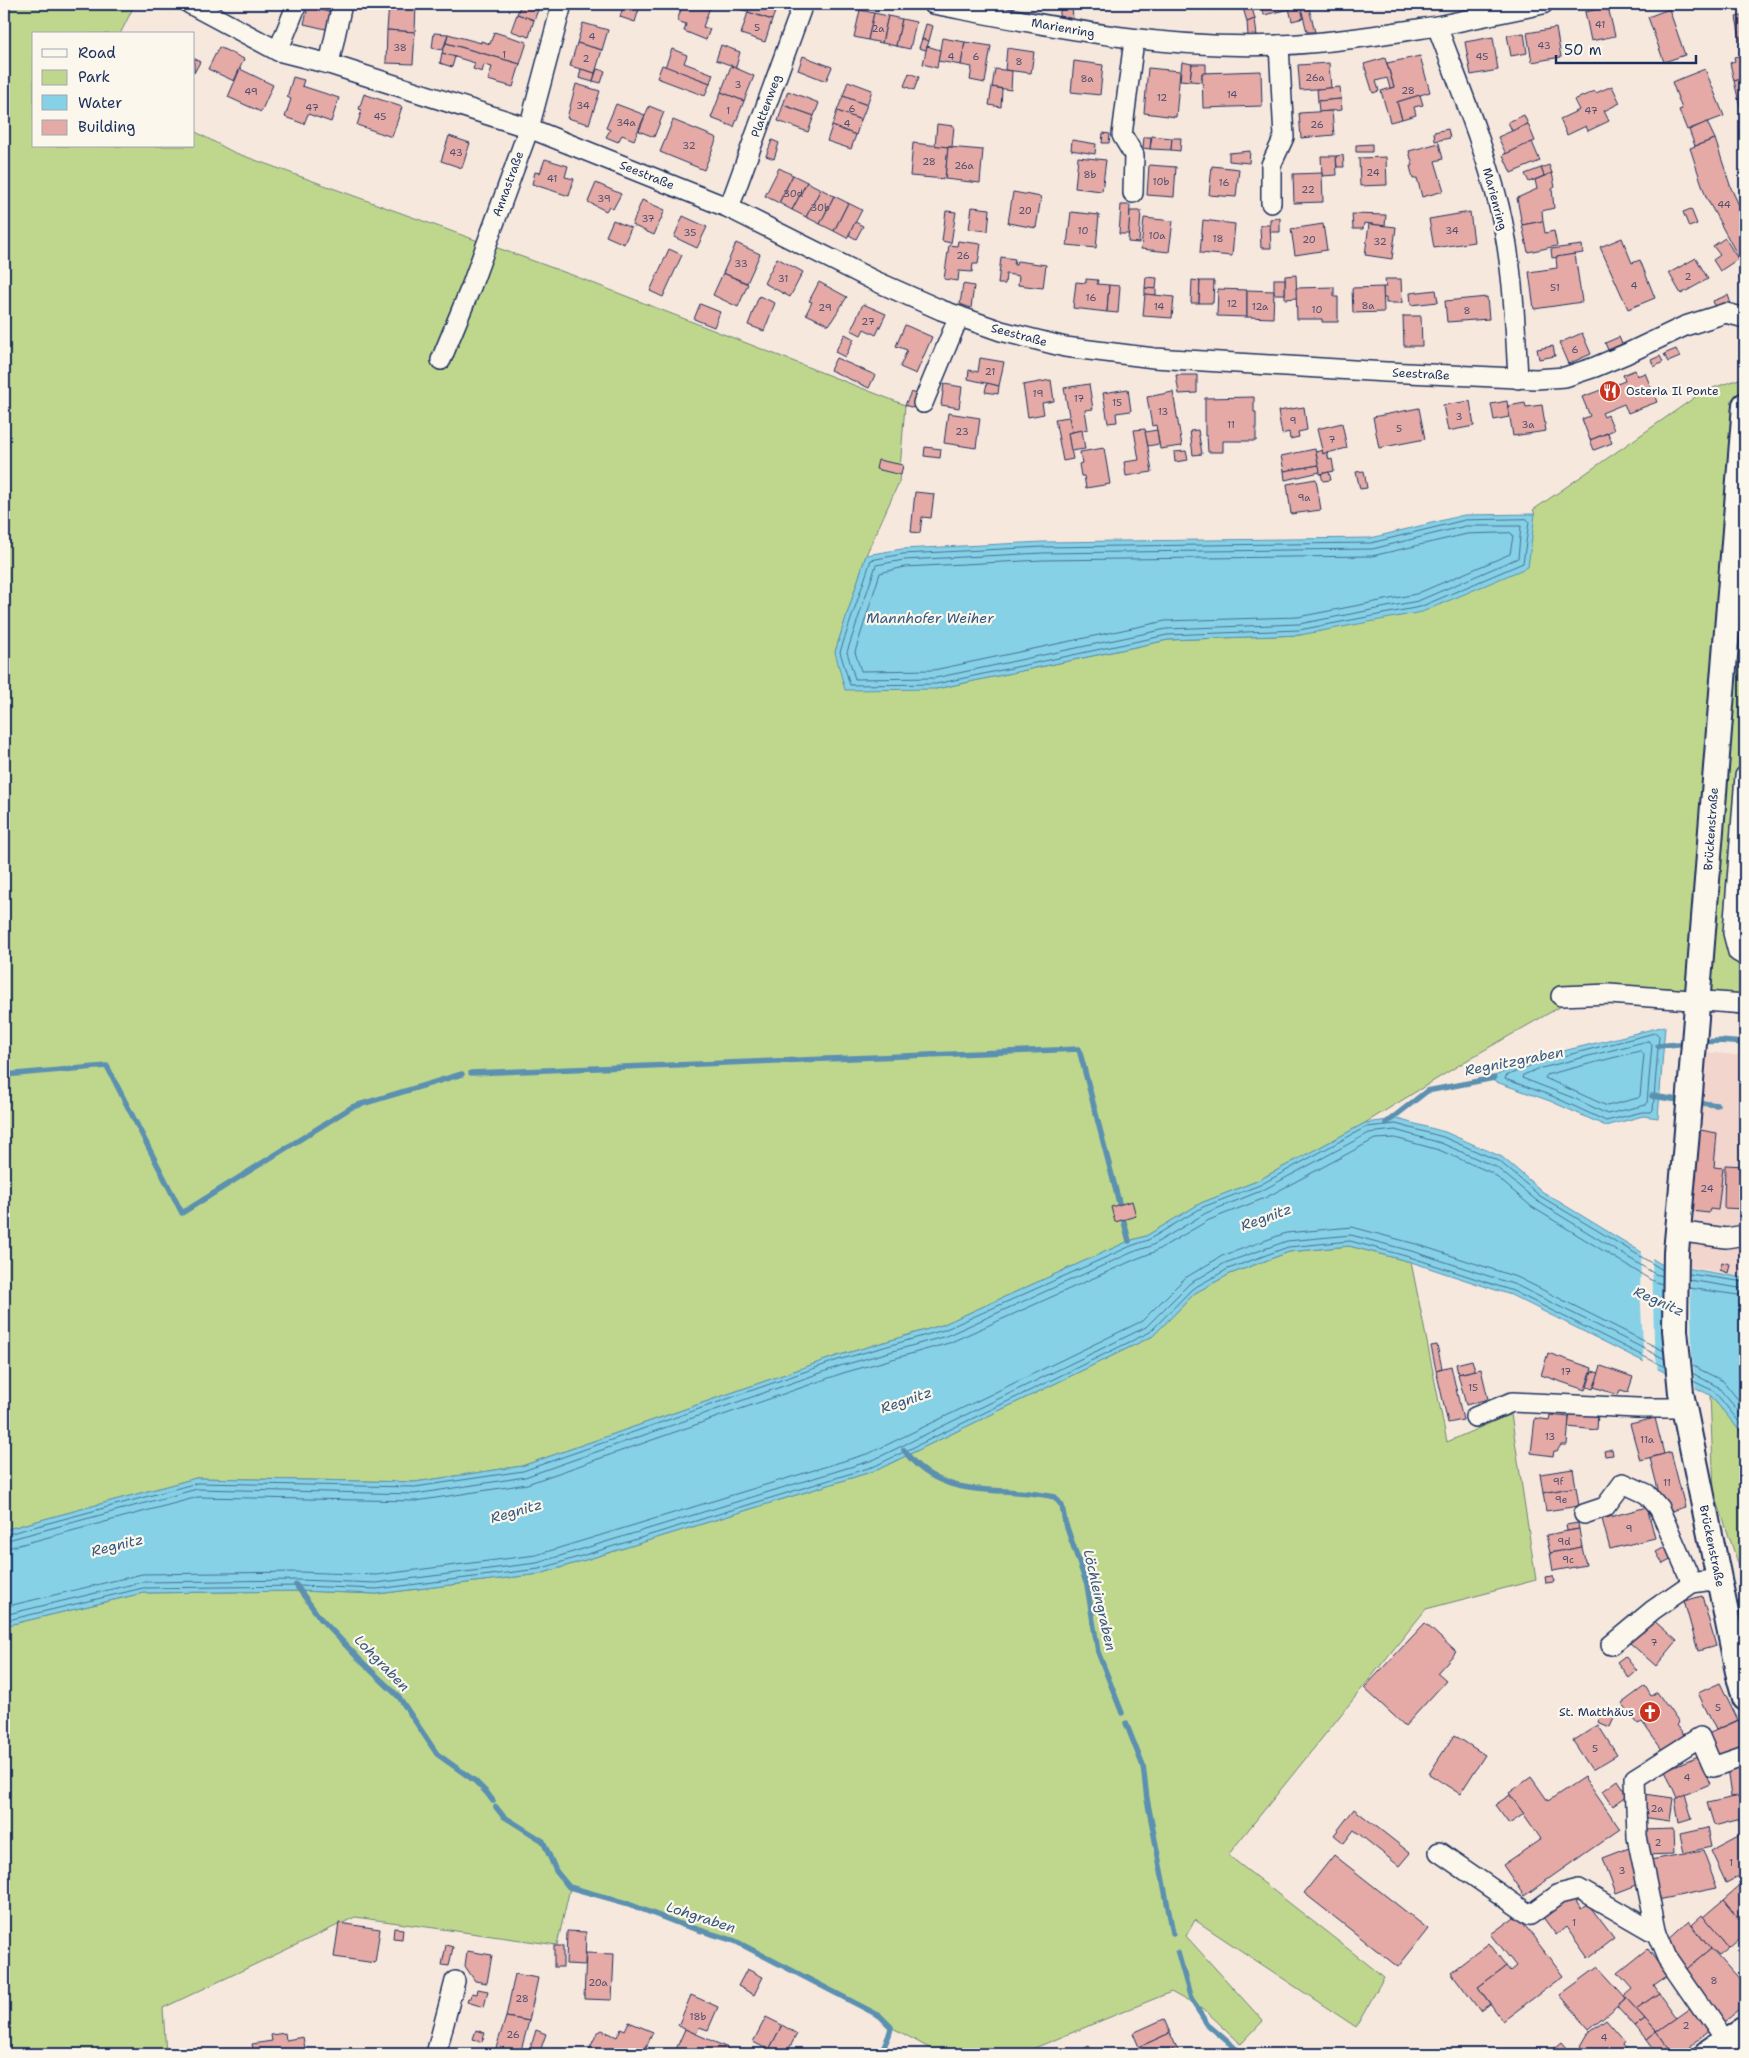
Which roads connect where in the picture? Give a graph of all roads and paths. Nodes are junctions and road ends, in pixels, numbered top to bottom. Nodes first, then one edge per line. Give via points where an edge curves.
1 (190, 4) edge
2 (297, 4) edge
3 (342, 4) edge
4 (562, 4) edge
5 (804, 4) edge
6 (933, 4) edge
7 (1544, 4) edge
8 (1437, 26) junction
9 (1134, 40) junction
10 (1278, 45) junction
11 (278, 51) junction
12 (329, 64) junction
13 (529, 128) junction
14 (1133, 193) dead end
15 (1271, 203) dead end
16 (729, 208) junction
17 (959, 316) junction
18 (1745, 318) edge
19 (442, 360) dead end
20 (1518, 379) junction
21 (923, 404) dead end
22 (1745, 405) edge
23 (1745, 776) edge
24 (1745, 956) edge
25 (1561, 996) dead end
26 (1707, 1001) junction
27 (1745, 1004) edge
28 (1745, 1235) edge
29 (1676, 1242) junction
30 (1682, 1400) junction
31 (1475, 1417) dead end
32 (1584, 1514) dead end
33 (1719, 1579) junction
34 (1692, 1582) junction
35 (1611, 1646) dead end
36 (1745, 1698) edge
37 (1745, 1756) edge
38 (1439, 1852) dead end
39 (1657, 1934) junction
40 (455, 1981) dead end
41 (1745, 2028) edge
42 (1716, 2048) edge
43 (436, 2054) edge

1 - 11 street, Seestraße
2 - 11 street
3 - 12 street
4 - 13 street, Annastraße
5 - 16 street, Plattenweg
6 - 9 street, Marienring
7 - 8 street, Marienring
8 - 10 street, Marienring via 1334,41
8 - 20 street, Marienring via 1499,206 1510,260
9 - 10 street, Marienring via 1198,45
9 - 14 street via 1122,135 1134,155
10 - 15 street via 1284,137 1271,165
11 - 12 street, Seestraße
12 - 13 street, Seestraße
13 - 16 street, Seestraße
13 - 19 street, Annastraße
16 - 17 street, Seestraße via 873,280
17 - 20 street, Seestraße via 1001,331 1065,347 1154,358
17 - 21 street
18 - 20 street, Seestraße via 1726,313 1686,326 1565,377
22 - 26 main road, Brückenstraße via 1700,972
23 - 24 street via 1733,933 1738,952
25 - 26 street via 1626,995
26 - 27 street
26 - 29 main road, Brückenstraße via 1696,1029
28 - 29 street
29 - 30 main road, Brückenstraße via 1675,1330
30 - 31 street via 1637,1408 1512,1402
30 - 33 main road, Brückenstraße
32 - 34 street via 1605,1507 1623,1483 1647,1494 1658,1508
33 - 34 street
33 - 36 main road, Brückenstraße
34 - 35 street
37 - 39 street via 1713,1768 1700,1737 1635,1778 1637,1837
38 - 39 street via 1530,1914 1559,1894 1579,1889
39 - 42 street
40 - 43 street
41 - 42 main road

